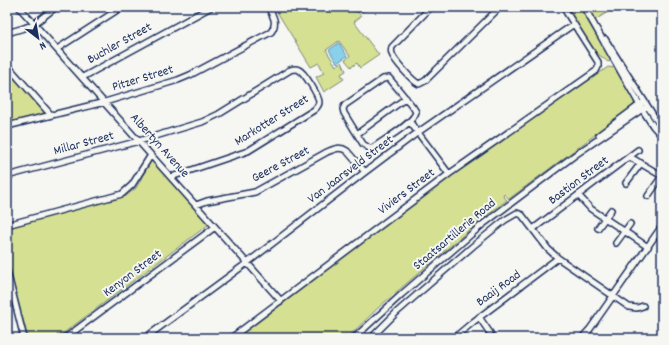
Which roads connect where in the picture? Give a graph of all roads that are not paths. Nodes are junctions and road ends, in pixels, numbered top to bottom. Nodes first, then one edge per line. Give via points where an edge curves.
1 (19, 7) edge
2 (56, 7) edge
3 (122, 7) edge
4 (211, 7) edge
5 (268, 7) edge
6 (355, 7) edge
7 (363, 7) edge
8 (431, 7) edge
9 (500, 7) edge
10 (563, 7) edge
11 (584, 7) edge
12 (34, 24) junction
13 (574, 24) junction
14 (7, 33) edge
15 (57, 49) junction
16 (7, 65) edge
17 (295, 68) joint
18 (83, 77) junction
19 (406, 98) junction
20 (105, 102) junction
21 (643, 105) junction
22 (51, 115) junction
23 (410, 122) junction
24 (7, 124) edge
25 (662, 129) edge
26 (417, 133) junction
27 (357, 134) junction
28 (662, 136) edge
29 (139, 141) junction
30 (638, 150) dead end
31 (151, 155) junction
32 (630, 157) junction
33 (641, 163) junction
34 (365, 172) junction
35 (449, 174) junction
36 (7, 176) edge
37 (662, 176) edge
38 (170, 177) junction
39 (626, 183) dead end
40 (578, 196) junction
41 (648, 196) dead end
42 (196, 204) junction
43 (610, 210) dead end
44 (605, 218) junction
45 (630, 224) dead end
46 (7, 225) edge
47 (662, 226) edge
48 (215, 227) junction
49 (533, 228) junction
50 (598, 228) dead end
51 (625, 232) junction
52 (616, 243) dead end
53 (648, 247) junction
54 (558, 258) junction
55 (247, 263) junction
56 (7, 271) edge
57 (612, 296) junction
58 (280, 301) junction
59 (643, 306) dead end
60 (478, 317) junction
61 (490, 333) dead end
62 (24, 338) edge
63 (64, 338) edge
64 (145, 338) edge
65 (230, 338) edge
66 (354, 338) edge
67 (371, 338) edge
68 (454, 338) edge
69 (582, 338) edge

1 - 12 street, Albertyn Avenue
2 - 12 street
3 - 15 street
4 - 18 street, Buchler Street
5 - 20 street, Pitzer Street via 274,17 275,27 267,35 178,80
6 - 7 street
8 - 9 street via 392,47 394,58 417,84 422,84
10 - 13 street
11 - 21 street
12 - 14 street
12 - 15 street, Albertyn Avenue
13 - 26 street, Van Jaarsveld Street
13 - 35 street, Viviers Street via 598,62 596,71
15 - 18 street, Albertyn Avenue
16 - 22 street
17 - 29 street, Millar Street via 210,118
17 - 38 street, Markotter Street via 303,73 317,97 319,103 314,110 240,155
18 - 20 street, Albertyn Avenue
19 - 23 street via 416,112
19 - 27 street
19 - 27 street via 392,81 386,78 346,105 344,113
20 - 22 street, Pitzer Street
20 - 29 street, Albertyn Avenue
21 - 25 street
21 - 28 street via 653,126
21 - 66 street, Staatsartillerie Road via 482,225
22 - 24 street, Pitzer Street
23 - 26 street
23 - 27 street via 371,148 366,147
26 - 34 street, Van Jaarsveld Street
26 - 35 street
29 - 31 street, Albertyn Avenue
29 - 36 street, Millar Street
30 - 32 street, Bastion Street
31 - 38 street, Albertyn Avenue
31 - 46 street via 132,185 122,194
32 - 33 street
32 - 40 street, Bastion Street
33 - 37 street
33 - 39 street
34 - 42 street, Geere Street via 344,148 339,148 327,152 255,192
34 - 55 street, Van Jaarsveld Street
35 - 58 street, Viviers Street
37 - 41 street
38 - 42 street, Albertyn Avenue
40 - 44 street via 587,206
40 - 49 street, Bastion Street
42 - 48 street, Albertyn Avenue
43 - 44 street
44 - 50 street
44 - 51 street
45 - 51 street
47 - 53 street
48 - 55 street, Albertyn Avenue
48 - 63 street, Kenyon Street
49 - 54 street
49 - 67 street via 522,215 514,214 473,246
51 - 52 street
51 - 53 street
53 - 57 street
54 - 57 street
54 - 60 street, Baaij Road
55 - 58 street, Albertyn Avenue
55 - 64 street, Van Jaarsveld Street
56 - 62 street
57 - 59 street via 631,308
57 - 69 street
58 - 65 street, Viviers Street
60 - 61 street
60 - 68 street, Baaij Road

